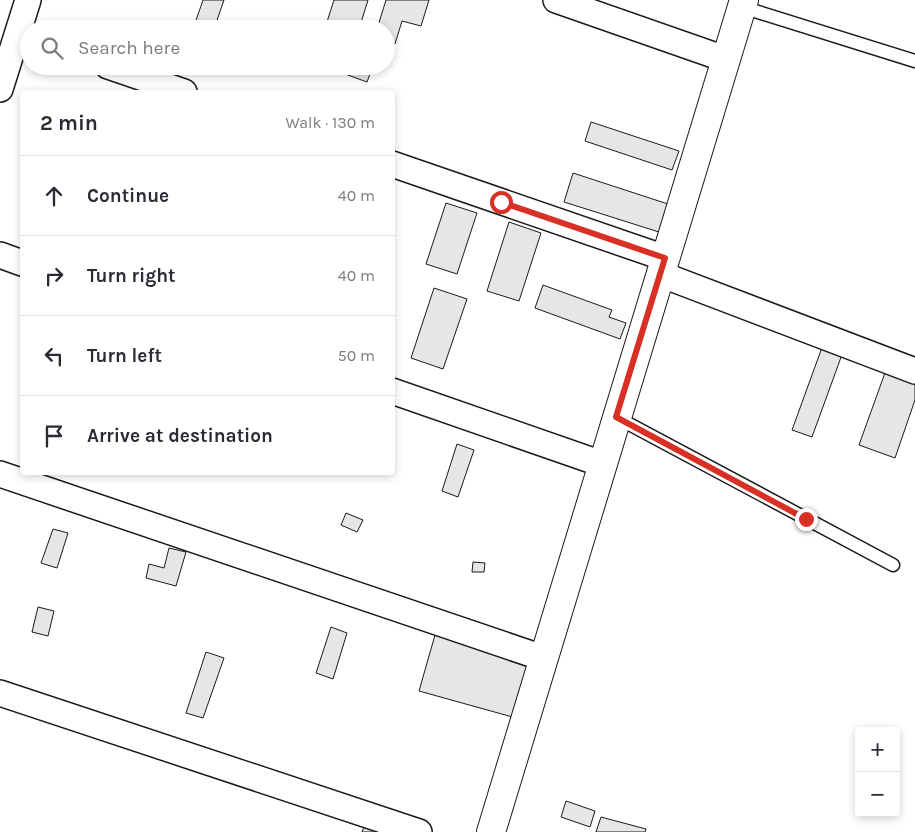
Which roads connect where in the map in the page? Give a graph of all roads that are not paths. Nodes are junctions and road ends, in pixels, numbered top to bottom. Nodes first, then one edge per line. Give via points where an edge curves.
1 (28, 0) edge
2 (556, 0) edge
3 (743, 3) edge
4 (20, 20) edge
5 (20, 21) edge
6 (15, 34) edge
7 (725, 59) junction
8 (915, 62) edge
9 (134, 75) edge
10 (0, 89) edge
11 (178, 90) edge
12 (395, 165) edge
13 (0, 255) edge
14 (20, 262) edge
15 (662, 266) junction
16 (915, 371) edge
17 (395, 392) edge
18 (616, 417) junction
19 (602, 464) junction
20 (0, 474) edge
21 (893, 565) dead end
22 (543, 658) junction
23 (0, 693) edge
24 (419, 832) edge
25 (491, 832) edge

1 - 4 street
2 - 7 street
3 - 7 street
3 - 8 lane
5 - 6 street
6 - 10 street
7 - 15 street
9 - 11 street
12 - 15 street
13 - 14 street
15 - 16 street
15 - 18 street
17 - 19 street
18 - 19 street
18 - 21 lane
19 - 22 street
20 - 22 street
22 - 25 street
23 - 24 street

